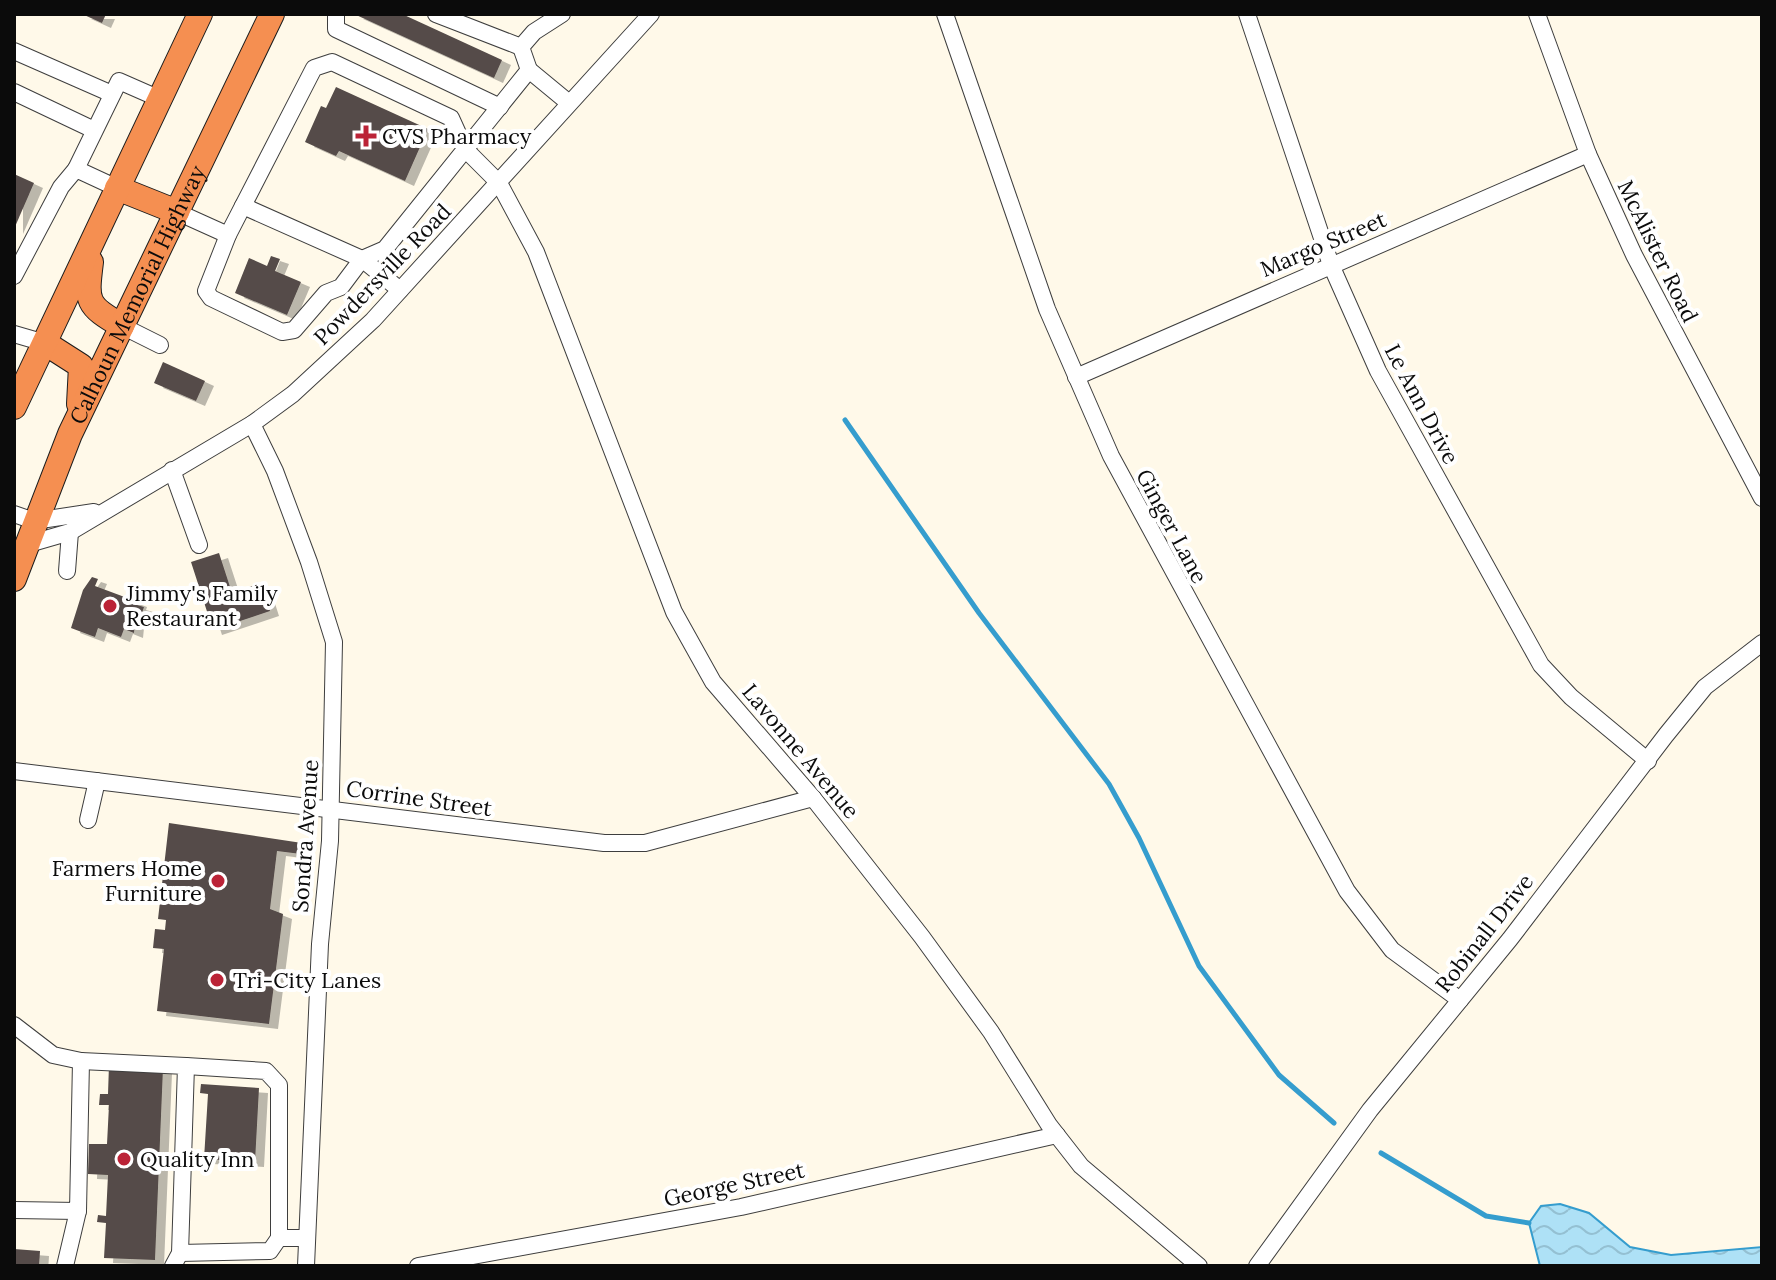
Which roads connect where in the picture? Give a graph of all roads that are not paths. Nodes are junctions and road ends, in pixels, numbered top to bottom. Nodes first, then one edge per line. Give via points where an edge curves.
1 (200, 14) edge
2 (272, 14) edge
3 (336, 14) edge
4 (436, 14) edge
5 (562, 14) edge
6 (651, 14) edge
7 (945, 14) edge
8 (1247, 14) edge
9 (1537, 14) edge
10 (462, 18) edge
11 (521, 47) junction
12 (14, 51) edge
13 (529, 70) junction
14 (14, 92) edge
15 (112, 94) junction
16 (160, 99) junction
17 (569, 103) junction
18 (500, 107) junction
19 (94, 130) junction
20 (465, 149) junction
21 (1588, 154) junction
22 (76, 169) junction
23 (499, 183) junction
24 (117, 188) junction
25 (243, 206) junction
26 (177, 212) junction
27 (228, 235) junction
28 (95, 236) junction
29 (362, 259) junction
30 (1331, 265) junction
31 (14, 275) edge
32 (400, 290) junction
33 (122, 326) junction
34 (14, 334) edge
35 (45, 343) junction
36 (160, 345) dead end
37 (1076, 377) junction
38 (14, 407) edge
39 (78, 418) junction
40 (252, 424) junction
41 (172, 470) junction
42 (1762, 498) edge
43 (100, 512) junction
44 (24, 518) edge
45 (70, 532) junction
46 (25, 545) junction
47 (199, 545) dead end
48 (67, 571) dead end
49 (14, 579) edge
50 (1762, 643) edge
51 (1648, 761) junction
52 (14, 771) edge
53 (97, 781) junction
54 (813, 798) junction
55 (331, 809) junction
56 (88, 820) dead end
57 (1460, 1000) junction
58 (14, 1025) edge
59 (81, 1061) junction
60 (186, 1066) junction
61 (1057, 1135) junction
62 (14, 1210) edge
63 (78, 1211) junction
64 (279, 1238) junction
65 (307, 1238) junction
66 (176, 1259) edge
67 (65, 1266) edge
68 (78, 1266) edge
69 (306, 1266) edge
70 (418, 1266) edge
71 (1199, 1266) edge
72 (1257, 1266) edge

1 - 16 highway
2 - 26 highway, Calhoun Memorial Highway
3 - 18 street via 336,29
4 - 10 street
5 - 11 street
6 - 17 street, Powdersville Road
7 - 37 street, Ginger Lane via 1016,224
8 - 30 street, Le Ann Drive
9 - 21 street, McAlister Road
10 - 11 street
11 - 13 street
12 - 15 street
13 - 17 street
13 - 18 street
14 - 19 street
15 - 16 street via 119,81
15 - 19 street
16 - 24 highway
17 - 23 street, Powdersville Road
18 - 20 street
19 - 22 street
20 - 23 street, Lavonne Avenue
20 - 25 street, Lavonne Avenue via 451,118 332,62 322,63 314,68
20 - 29 street via 385,249
21 - 30 street, Margo Street
21 - 42 street, McAlister Road via 1676,340
22 - 24 street
22 - 31 street
23 - 32 street, Powdersville Road
23 - 54 street, Lavonne Avenue via 536,252 674,612 713,682
24 - 26 highway
24 - 28 highway
25 - 27 street
25 - 29 street
26 - 27 street
26 - 33 highway, Calhoun Memorial Highway
27 - 29 street via 206,291 282,332 294,330 326,293 341,287
28 - 33 highway via 87,294 90,303
28 - 35 highway
29 - 32 street
30 - 37 street, Margo Street
30 - 51 street, Le Ann Drive via 1378,371 1533,654 1571,697
32 - 40 street, Powdersville Road via 293,394
33 - 36 street
33 - 39 highway, Calhoun Memorial Highway
34 - 35 street
35 - 38 highway
35 - 39 highway via 81,366
37 - 57 street, Ginger Lane via 1173,575 1347,891 1392,950
39 - 44 highway, Calhoun Memorial Highway
40 - 41 street, Powdersville Road
40 - 55 street, Sondra Avenue via 299,536 334,642
41 - 43 street, Powdersville Road
41 - 47 street
43 - 44 street, Powdersville Road
43 - 45 street, Powdersville Road
44 - 46 highway, Calhoun Memorial Highway
45 - 46 street, Powdersville Road
45 - 48 street
46 - 49 highway, Calhoun Memorial Highway
50 - 51 street, Robinall Drive via 1705,687
51 - 57 street, Robinall Drive
52 - 53 street, Corrine Street
53 - 55 street, Corrine Street
53 - 56 street
54 - 55 street, Corrine Street via 645,843 604,843
54 - 61 street, Lavonne Avenue via 991,1032
55 - 65 street, Sondra Avenue
57 - 72 street, Robinall Drive via 1370,1110
58 - 59 street via 53,1055
59 - 60 street
59 - 63 street
60 - 64 street via 266,1071 279,1085
60 - 66 street
61 - 70 street, George Street via 741,1207
61 - 71 street, Lavonne Avenue via 1081,1166
62 - 63 street
63 - 67 street
64 - 65 street
64 - 66 street via 270,1251
65 - 69 street, Sondra Avenue
67 - 68 street

